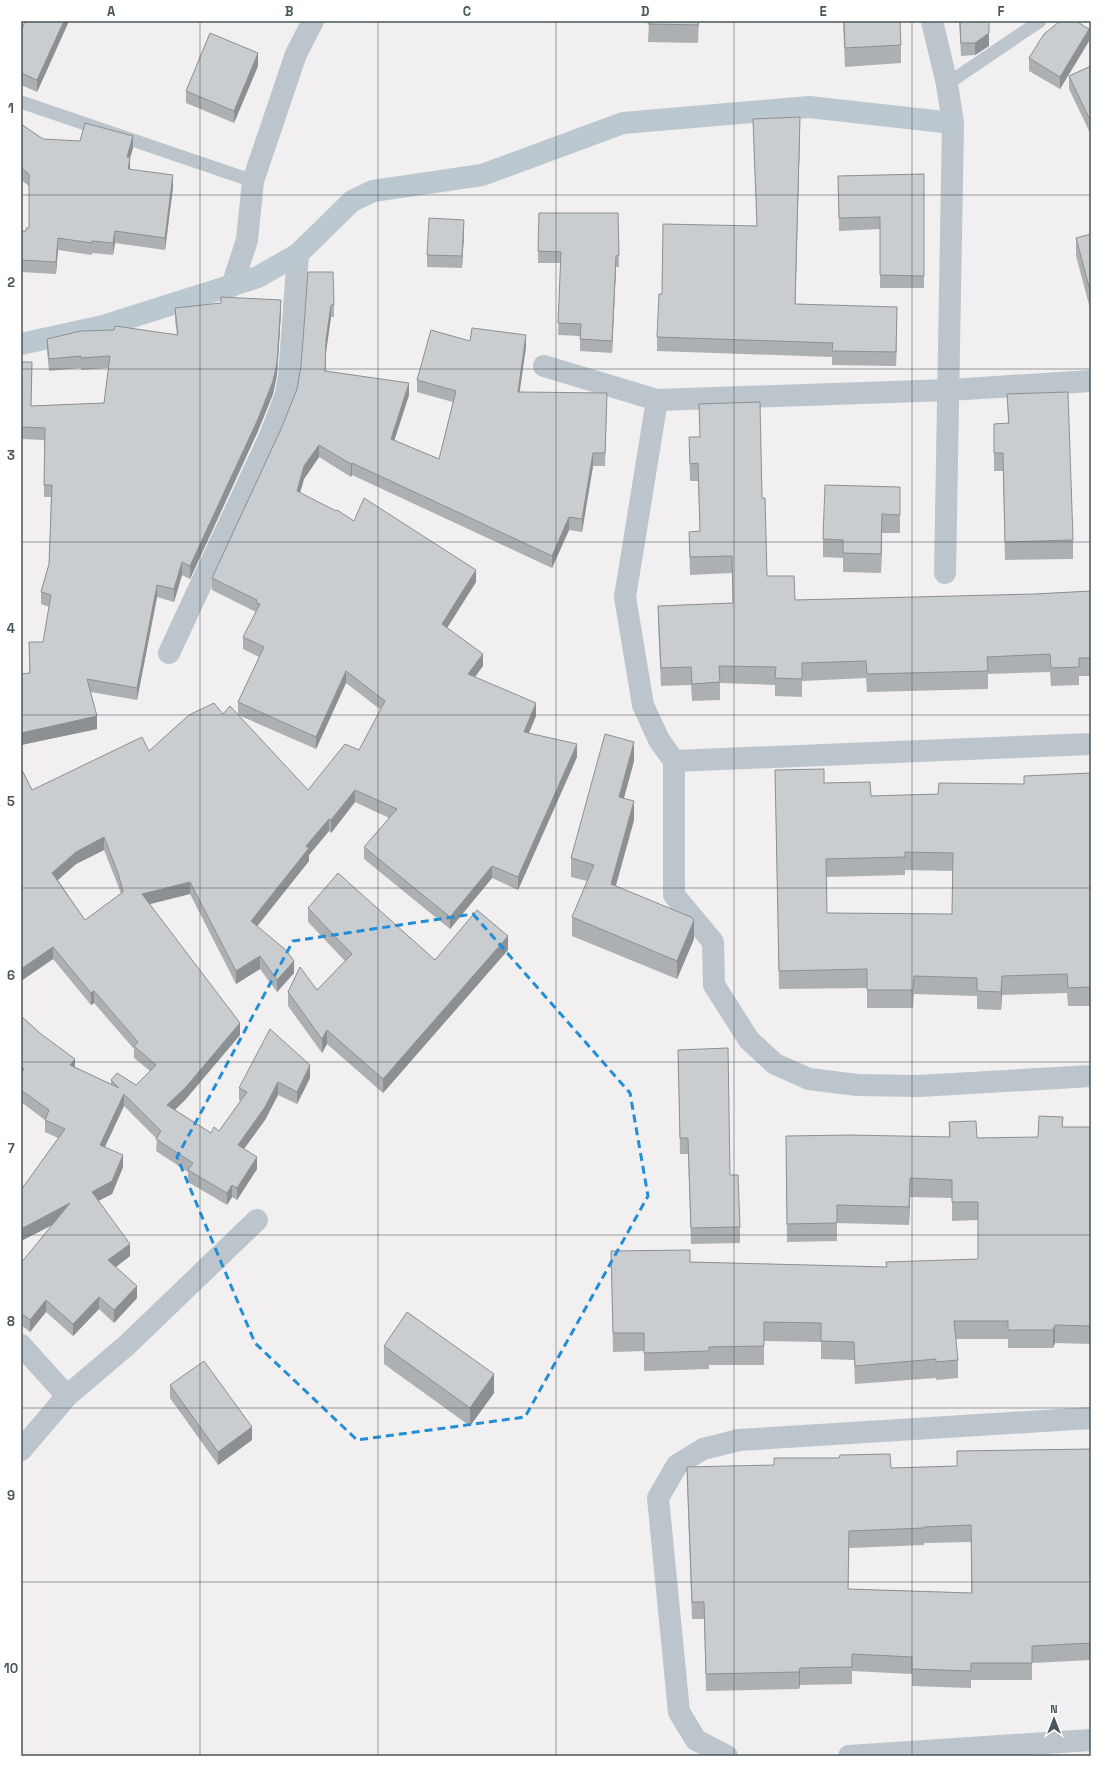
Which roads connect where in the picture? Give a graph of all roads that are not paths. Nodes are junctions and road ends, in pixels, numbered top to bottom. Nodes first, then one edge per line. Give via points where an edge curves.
1 (313, 21) edge
2 (932, 21) edge
3 (1040, 21) edge
4 (947, 84) junction
5 (21, 102) edge
6 (953, 123) junction
7 (253, 180) junction
8 (298, 254) junction
9 (232, 286) junction
10 (21, 344) edge
11 (544, 366) dead end
12 (1091, 380) edge
13 (949, 390) junction
14 (656, 400) junction
15 (945, 572) dead end
16 (169, 653) dead end
17 (1091, 744) edge
18 (674, 761) junction
19 (1091, 1076) edge
20 (256, 1220) dead end
21 (21, 1345) edge
22 (67, 1396) junction
23 (1091, 1418) edge
24 (21, 1450) edge
25 (1091, 1740) edge
26 (726, 1756) edge
27 (849, 1756) edge

1 - 7 street via 296,54
2 - 4 street
3 - 4 lane
4 - 6 street
5 - 7 lane
6 - 8 street via 809,107 623,123 482,175 373,191 352,201
6 - 13 street
7 - 9 street via 247,240
8 - 9 street via 258,277
8 - 16 street via 289,376 285,397 270,436
9 - 10 street via 103,326
11 - 14 street
12 - 13 street
13 - 14 street
13 - 15 street
14 - 18 street via 625,597 643,705 659,740
17 - 18 street
18 - 19 street via 674,895 713,942 714,984 749,1040 775,1064 809,1079 856,1085 919,1086
20 - 22 street via 127,1345
21 - 22 street
22 - 24 street
23 - 26 street via 738,1440 702,1450 677,1465 658,1498 679,1712 696,1740
25 - 27 street

